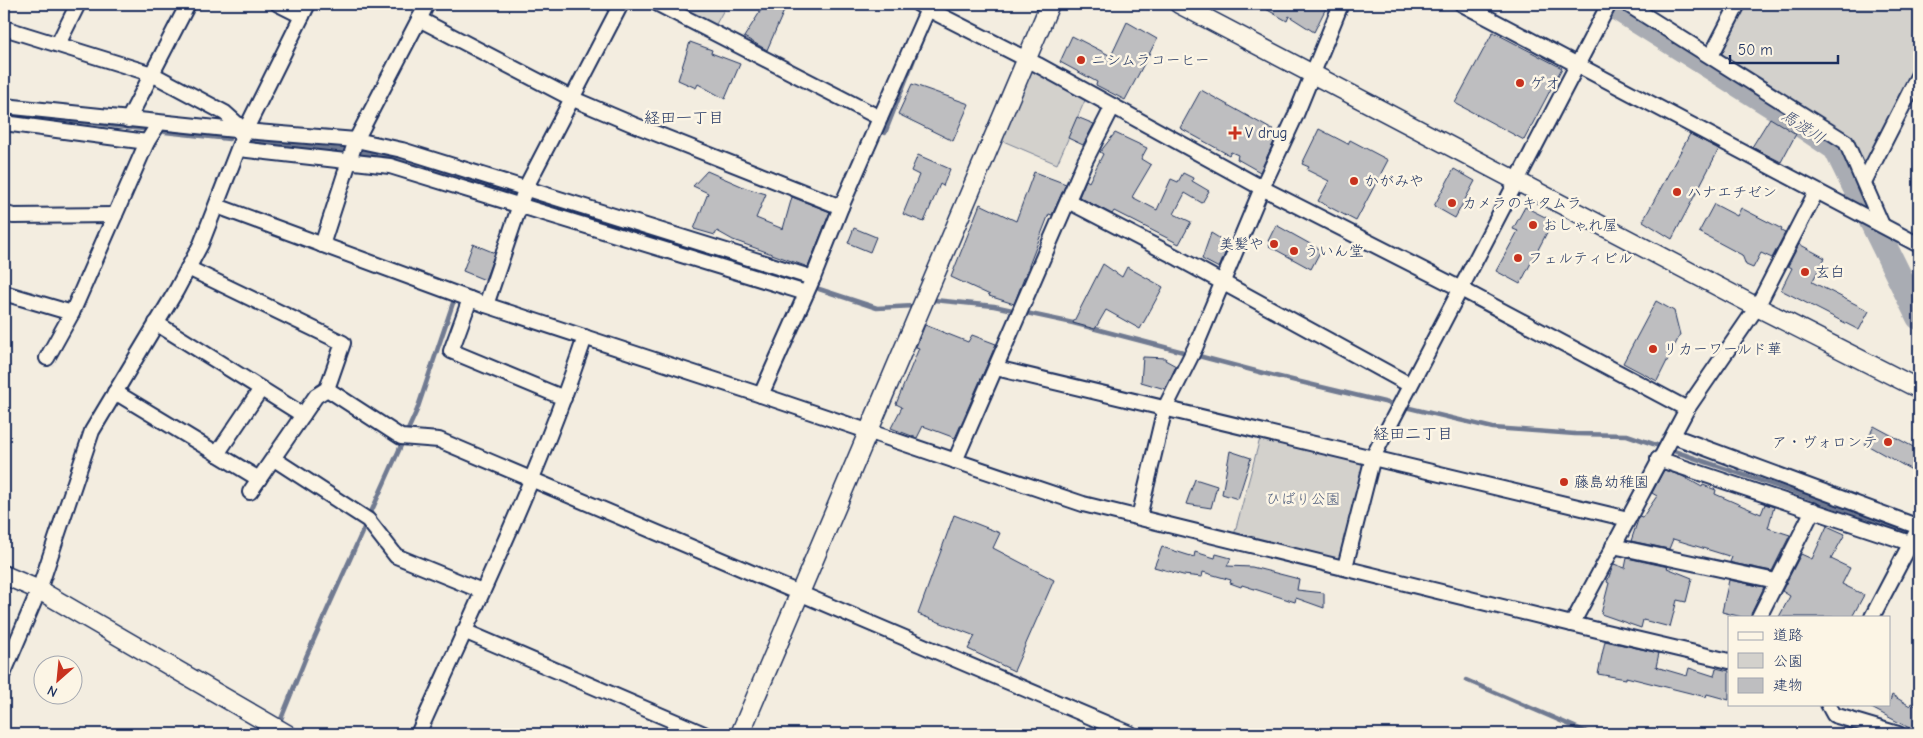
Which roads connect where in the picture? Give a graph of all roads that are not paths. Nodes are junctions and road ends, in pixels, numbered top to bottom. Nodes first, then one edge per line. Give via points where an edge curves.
1 (78, 4) edge
2 (188, 4) edge
3 (278, 4) edge
4 (427, 4) edge
5 (621, 4) edge
6 (658, 4) edge
7 (1050, 4) edge
8 (1179, 4) edge
9 (1341, 4) edge
10 (1462, 4) edge
11 (1609, 4) edge
12 (1627, 4) edge
13 (1738, 4) edge
14 (923, 6) edge
15 (305, 10) edge
16 (419, 19) junction
17 (4, 28) edge
18 (58, 44) junction
19 (1711, 56) junction
20 (1027, 59) junction
21 (1577, 64) junction
22 (152, 74) junction
23 (1919, 74) edge
24 (1312, 75) junction
25 (572, 98) junction
26 (4, 106) edge
27 (1113, 106) junction
28 (880, 118) junction
29 (128, 120) junction
30 (4, 123) edge
31 (159, 123) junction
32 (245, 132) junction
33 (356, 140) junction
34 (147, 142) junction
35 (239, 149) junction
36 (350, 160) junction
37 (1518, 181) junction
38 (1864, 182) junction
39 (526, 187) junction
40 (1262, 188) junction
41 (1816, 192) junction
42 (1068, 201) junction
43 (217, 206) junction
44 (520, 207) junction
45 (842, 207) junction
46 (4, 213) edge
47 (115, 215) junction
48 (1882, 226) junction
49 (322, 245) junction
50 (1919, 245) edge
51 (188, 268) junction
52 (813, 278) junction
53 (1223, 282) junction
54 (1461, 289) junction
55 (4, 293) edge
56 (806, 293) junction
57 (470, 299) junction
58 (486, 305) junction
59 (1757, 307) junction
60 (72, 313) junction
61 (156, 323) junction
62 (585, 337) junction
63 (47, 358) dead end
64 (996, 368) junction
65 (1410, 385) junction
66 (261, 389) junction
67 (327, 389) junction
68 (1919, 389) edge
69 (115, 392) junction
70 (761, 395) junction
71 (564, 398) junction
72 (1165, 408) junction
73 (1687, 409) junction
74 (303, 415) junction
75 (869, 433) junction
76 (1673, 436) junction
77 (217, 454) junction
78 (1372, 457) junction
79 (274, 458) junction
80 (1658, 460) junction
81 (955, 462) junction
82 (259, 479) junction
83 (532, 479) junction
84 (250, 492) dead end
85 (1813, 510) junction
86 (1139, 517) junction
87 (1628, 519) junction
88 (1919, 527) edge
89 (1915, 544) edge
90 (1613, 546) junction
91 (1345, 567) junction
92 (4, 575) edge
93 (1776, 581) junction
94 (39, 590) junction
95 (482, 591) junction
96 (800, 593) junction
97 (1759, 616) edge
98 (1873, 616) edge
99 (1572, 624) junction
100 (464, 631) junction
101 (1728, 661) edge
102 (4, 672) edge
103 (1829, 706) edge
104 (287, 734) edge
105 (418, 734) edge
106 (704, 734) edge
107 (740, 734) edge
108 (1131, 734) edge
109 (1898, 734) edge

1 - 18 street
2 - 22 street
3 - 15 street
4 - 16 street
5 - 25 street
6 - 28 street
7 - 20 street
8 - 24 street
9 - 24 street
10 - 21 street
11 - 21 street
12 - 19 street
13 - 19 street
14 - 20 street
14 - 28 street
15 - 32 street
16 - 25 street
16 - 33 street
17 - 18 street
18 - 22 street
19 - 38 street via 1846,142
20 - 27 street
20 - 75 street
21 - 37 street
21 - 41 street
22 - 29 street
22 - 32 street via 225,113
23 - 38 street
24 - 37 street
24 - 40 street
25 - 39 street
25 - 45 street
26 - 29 street
27 - 40 street
27 - 42 street
28 - 45 street
29 - 31 street
30 - 34 street
31 - 32 street
31 - 34 street
32 - 33 street
32 - 35 street
33 - 36 street
33 - 39 street via 402,150
34 - 47 street
35 - 36 street
35 - 43 street
36 - 44 street via 390,166
36 - 49 street
37 - 54 street
37 - 59 street
38 - 48 street
39 - 44 street
39 - 52 street
40 - 53 street
40 - 54 street
41 - 48 street
41 - 59 street
42 - 53 street
42 - 64 street
43 - 49 street
43 - 51 street
44 - 56 street
44 - 58 street
45 - 52 street
46 - 47 street via 13,216
47 - 60 street
48 - 50 street
49 - 57 street
51 - 61 street
51 - 67 street via 343,343
52 - 56 street
53 - 65 street
53 - 72 street
54 - 65 street
54 - 73 street
55 - 60 street
56 - 70 street
57 - 58 street
57 - 71 street via 451,351
58 - 62 street
59 - 68 street
59 - 73 street
60 - 63 street
61 - 66 street
61 - 69 street
62 - 70 street
62 - 71 street
64 - 72 street
64 - 81 street
65 - 78 street
66 - 74 street
66 - 77 street
67 - 74 street via 316,396
67 - 83 street via 401,437 439,440
69 - 77 street
69 - 94 street via 92,432
70 - 75 street
71 - 83 street
72 - 78 street
72 - 86 street
73 - 76 street
74 - 79 street
75 - 81 street
75 - 96 street
76 - 80 street
76 - 88 street
77 - 82 street
78 - 87 street
78 - 91 street
79 - 82 street
79 - 95 street via 368,520 396,556
80 - 85 street
80 - 87 street
81 - 86 street via 1082,504
82 - 84 street
83 - 95 street
83 - 96 street
85 - 89 street
85 - 93 street
86 - 91 street
87 - 90 street
88 - 89 street
89 - 98 street
90 - 93 street
90 - 99 street
91 - 99 street
92 - 94 street
93 - 97 street
94 - 102 street
94 - 104 street
95 - 100 street
96 - 107 street
96 - 108 street
99 - 101 street
100 - 105 street
100 - 106 street
103 - 109 street via 1834,715

